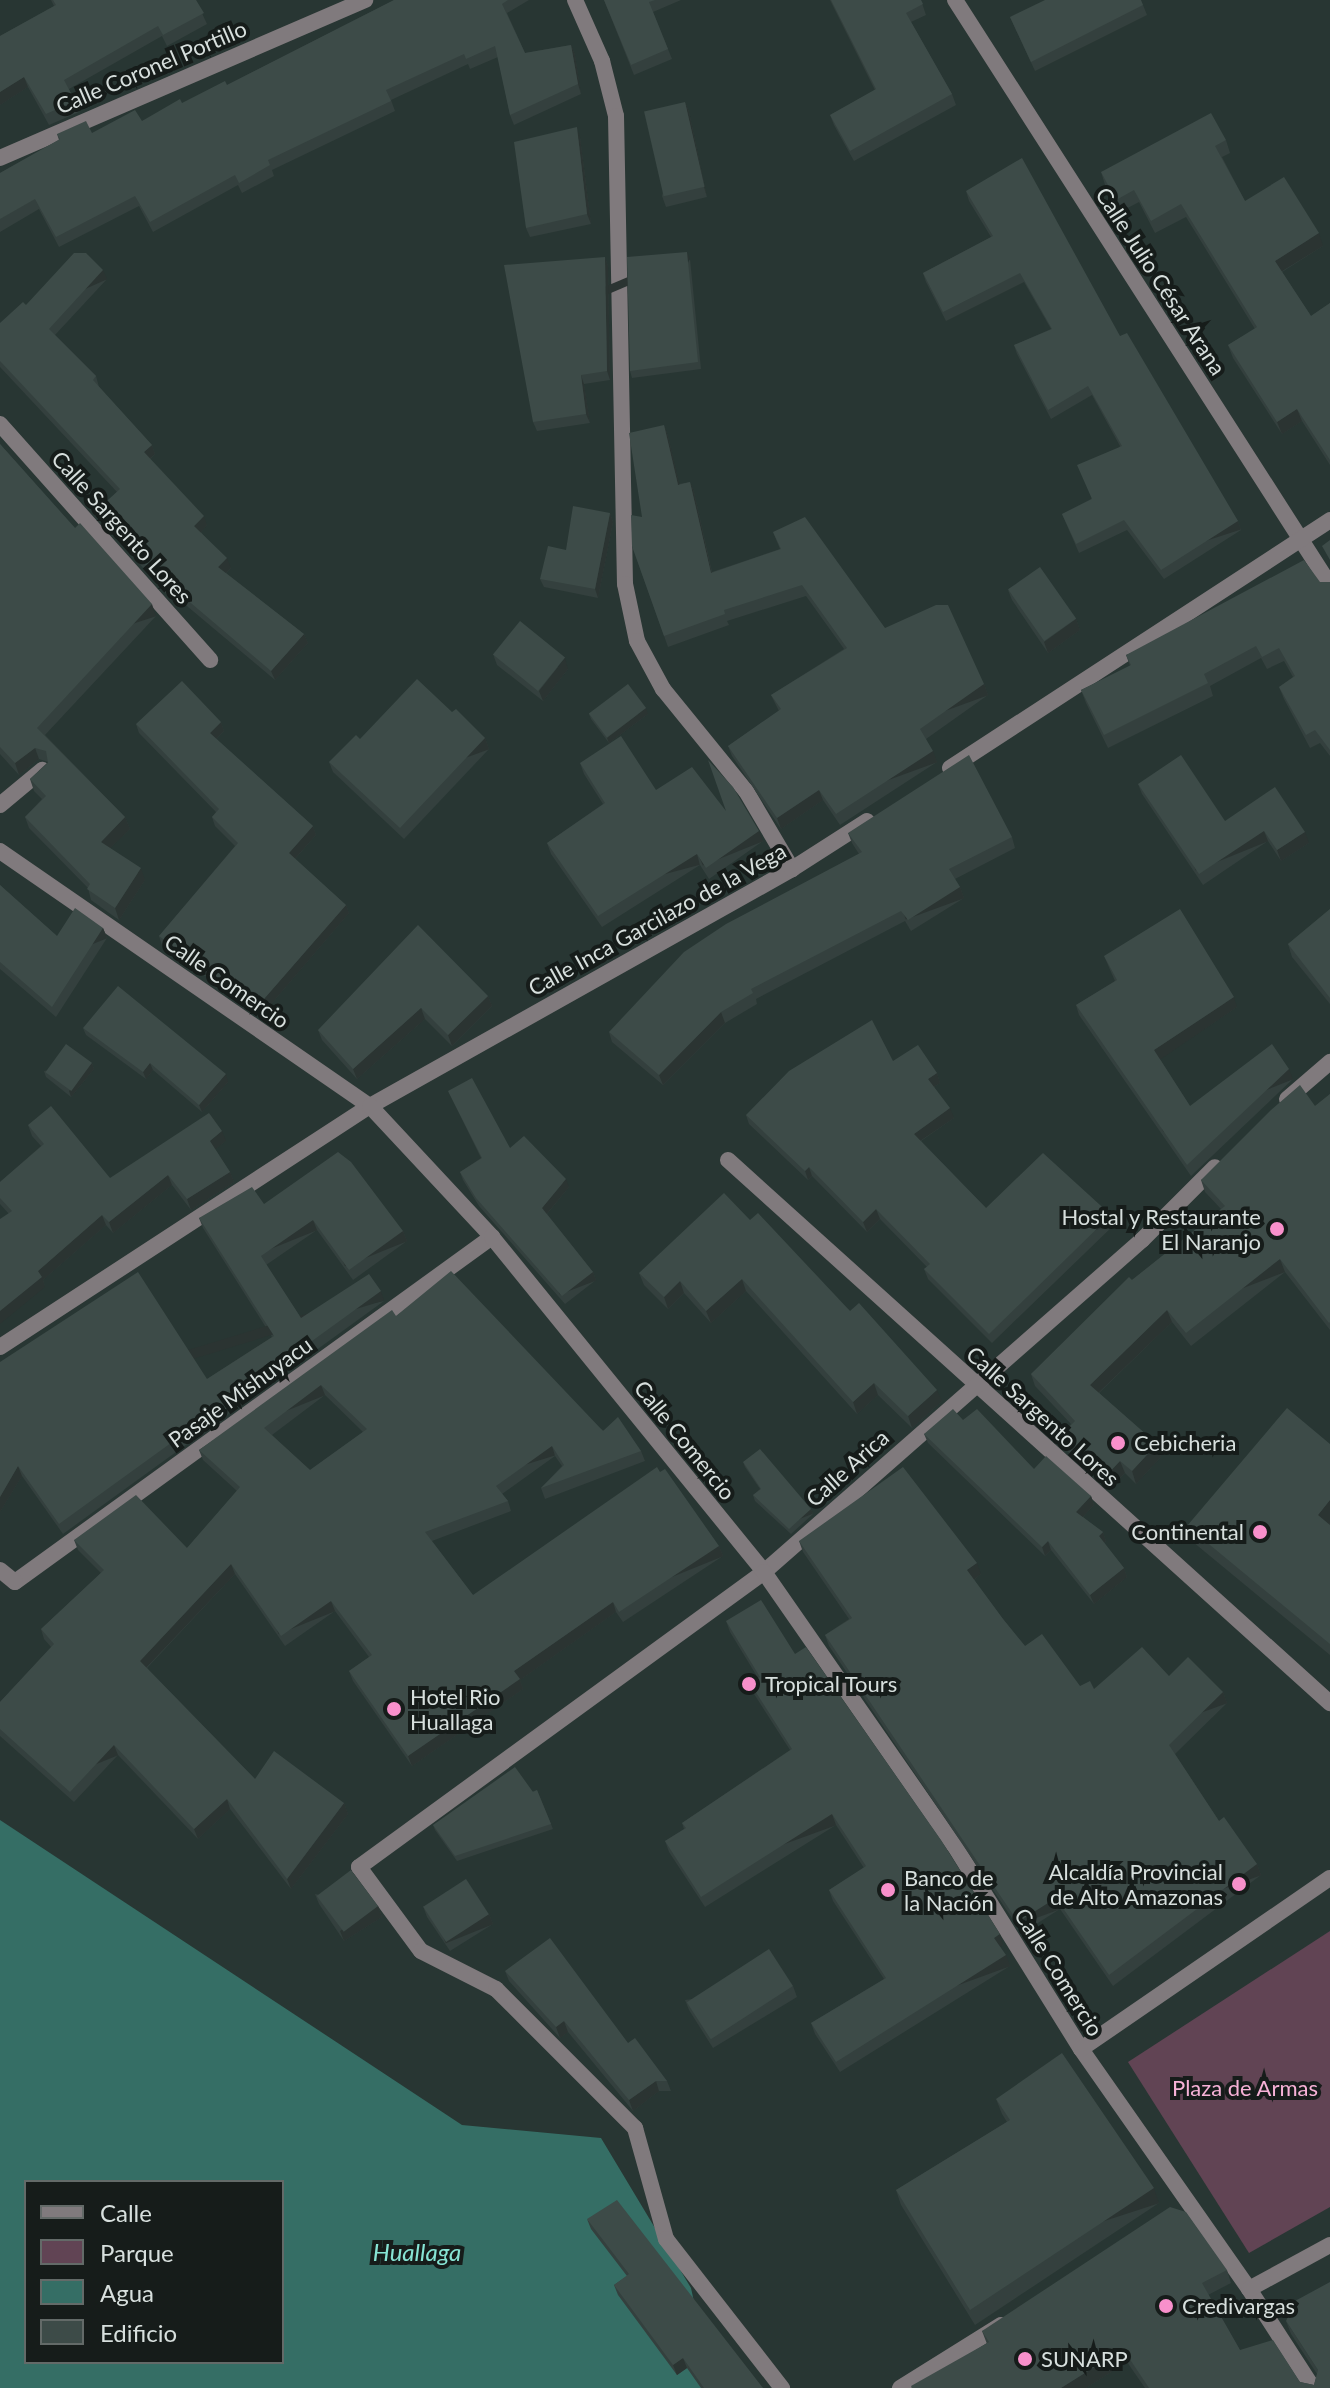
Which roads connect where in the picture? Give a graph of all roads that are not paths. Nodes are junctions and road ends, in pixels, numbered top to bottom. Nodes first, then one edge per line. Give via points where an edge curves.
1 (365, 0) edge
2 (575, 0) edge
3 (955, 0) edge
4 (0, 158) edge
5 (0, 424) edge
6 (1330, 520) edge
7 (1302, 542) junction
8 (1330, 585) edge
9 (210, 660) dead end
10 (42, 770) edge
11 (940, 775) edge
12 (0, 805) edge
13 (886, 809) edge
14 (0, 851) edge
15 (792, 869) junction
16 (1330, 1062) edge
17 (370, 1106) junction
18 (1268, 1114) edge
19 (1226, 1156) edge
20 (728, 1160) dead end
21 (492, 1237) junction
22 (0, 1347) edge
23 (973, 1384) junction
24 (0, 1570) edge
25 (764, 1572) junction
26 (1330, 1703) edge
27 (1330, 1878) edge
28 (1081, 2049) junction
29 (1330, 2245) edge
30 (1249, 2289) junction
31 (1016, 2316) edge
32 (782, 2388) edge
33 (900, 2388) edge
34 (1313, 2388) edge

1 - 4 street, Calle Coronel Portillo
2 - 15 street via 602,61 616,116 625,584 637,641 663,689 746,791
3 - 7 street, Calle Julio César Arana
5 - 9 street, Calle Sargento Lores
6 - 7 street
7 - 8 street, Calle Julio César Arana
7 - 11 street
10 - 12 street
13 - 15 street, Calle Inca Garcilazo de la Vega
14 - 17 street, Calle Comercio
15 - 17 street, Calle Inca Garcilazo de la Vega
16 - 18 street
17 - 21 street, Calle Comercio
17 - 22 street, Calle Inca Garcilazo de la Vega
19 - 23 street, Calle Arica via 1142,1240
20 - 23 street, Calle Sargento Lores
21 - 24 street, Pasaje Mishuyacu via 15,1582
21 - 25 street, Calle Comercio
23 - 25 street, Calle Arica
23 - 26 street, Calle Sargento Lores
25 - 28 street, Calle Comercio via 954,1845
25 - 32 street, Calle Arica via 359,1867 421,1951 496,1989 635,2128 666,2239
27 - 28 street
28 - 30 street, Calle Comercio via 1180,2204
29 - 30 street
30 - 34 street, Calle Comercio
31 - 33 street

